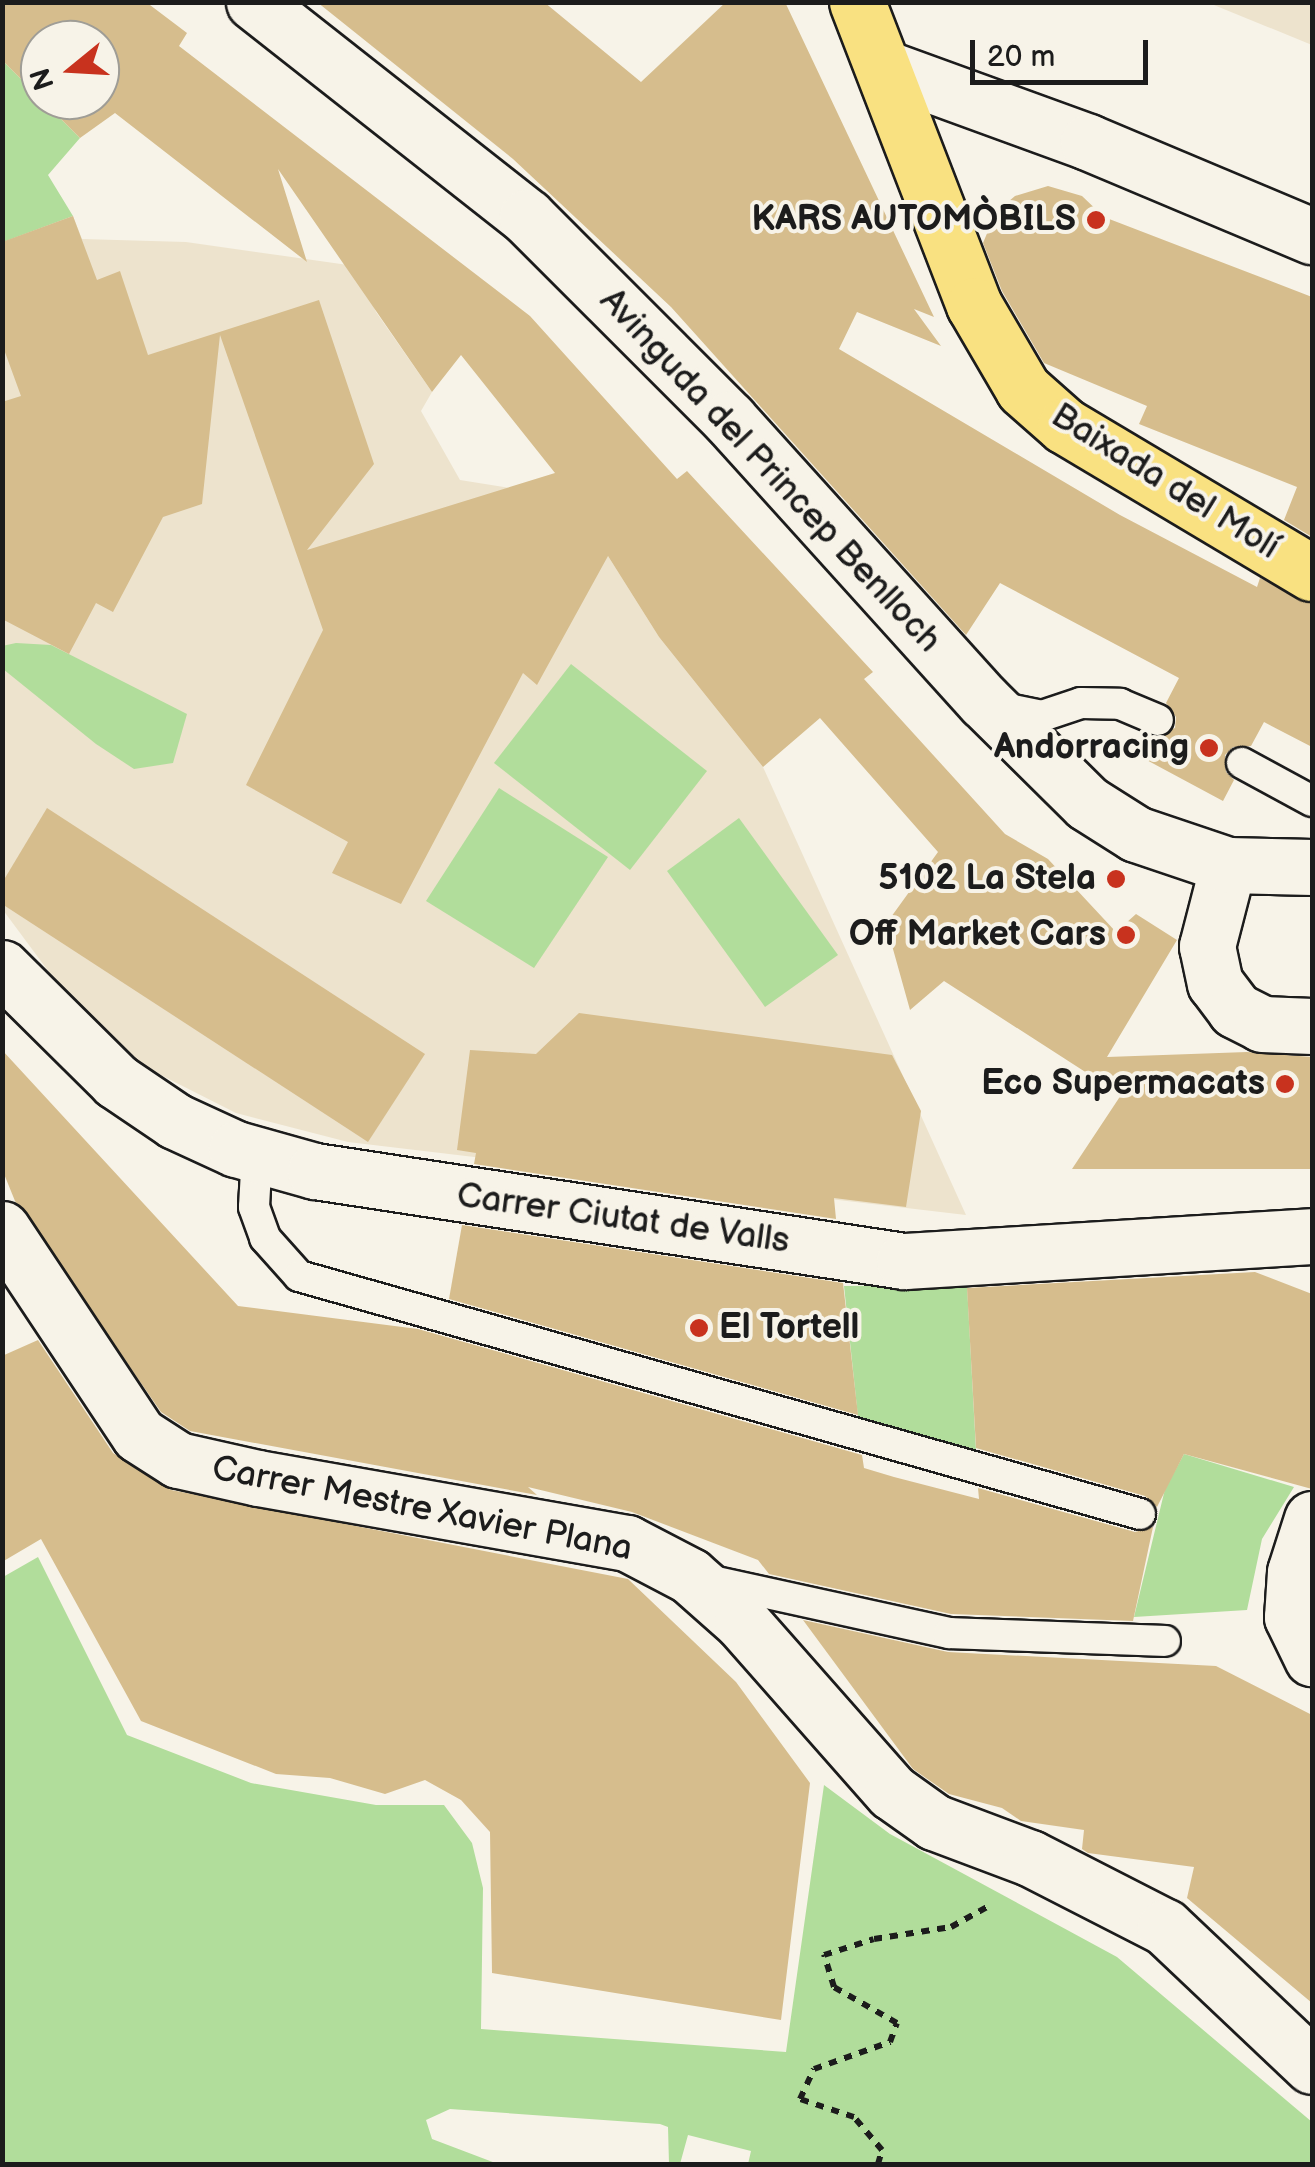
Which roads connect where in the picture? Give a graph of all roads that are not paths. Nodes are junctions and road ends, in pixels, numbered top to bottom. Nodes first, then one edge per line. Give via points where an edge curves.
1 (254, 2) edge
2 (857, 2) edge
3 (885, 68) junction
4 (1312, 236) edge
5 (1312, 573) edge
6 (984, 701) junction
7 (1158, 720) dead end
8 (1242, 763) dead end
9 (1312, 801) edge
10 (1228, 865) junction
11 (1312, 867) edge
12 (2, 968) edge
13 (1312, 1026) edge
14 (257, 1153) junction
15 (2, 1228) edge
16 (1312, 1236) edge
17 (1140, 1514) dead end
18 (1312, 1519) edge
19 (690, 1576) junction
20 (1164, 1641) dead end
21 (1312, 1658) edge
22 (1312, 2066) edge

1 - 6 street, Avinguda del Princep Benlloch via 528,217 729,419
2 - 3 main road, Baixada del Molí
3 - 4 street via 1088,142
3 - 5 main road, Baixada del Molí via 974,305 1022,388 1065,426
6 - 7 lane via 1042,716 1081,703 1120,704
6 - 10 street, Avinguda del Princep Benlloch via 1086,803 1136,834
8 - 9 lane
10 - 11 street, Avinguda del Princep Benlloch
10 - 13 street via 1207,946 1215,984 1235,1010 1262,1024
12 - 14 street, Carrer Ciutat de Valls via 116,1081 175,1121
14 - 16 street, Carrer Ciutat de Valls via 396,1186 904,1260
14 - 17 lane via 254,1207 265,1238 299,1276
15 - 19 street, Carrer Mestre Xavier Plana via 139,1435 178,1460 627,1543
18 - 21 street via 1295,1572 1292,1616
19 - 20 lane via 949,1633
19 - 22 street, Carrer Mestre Xavier Plana via 742,1622 892,1792 934,1822 1030,1858 1165,1927

